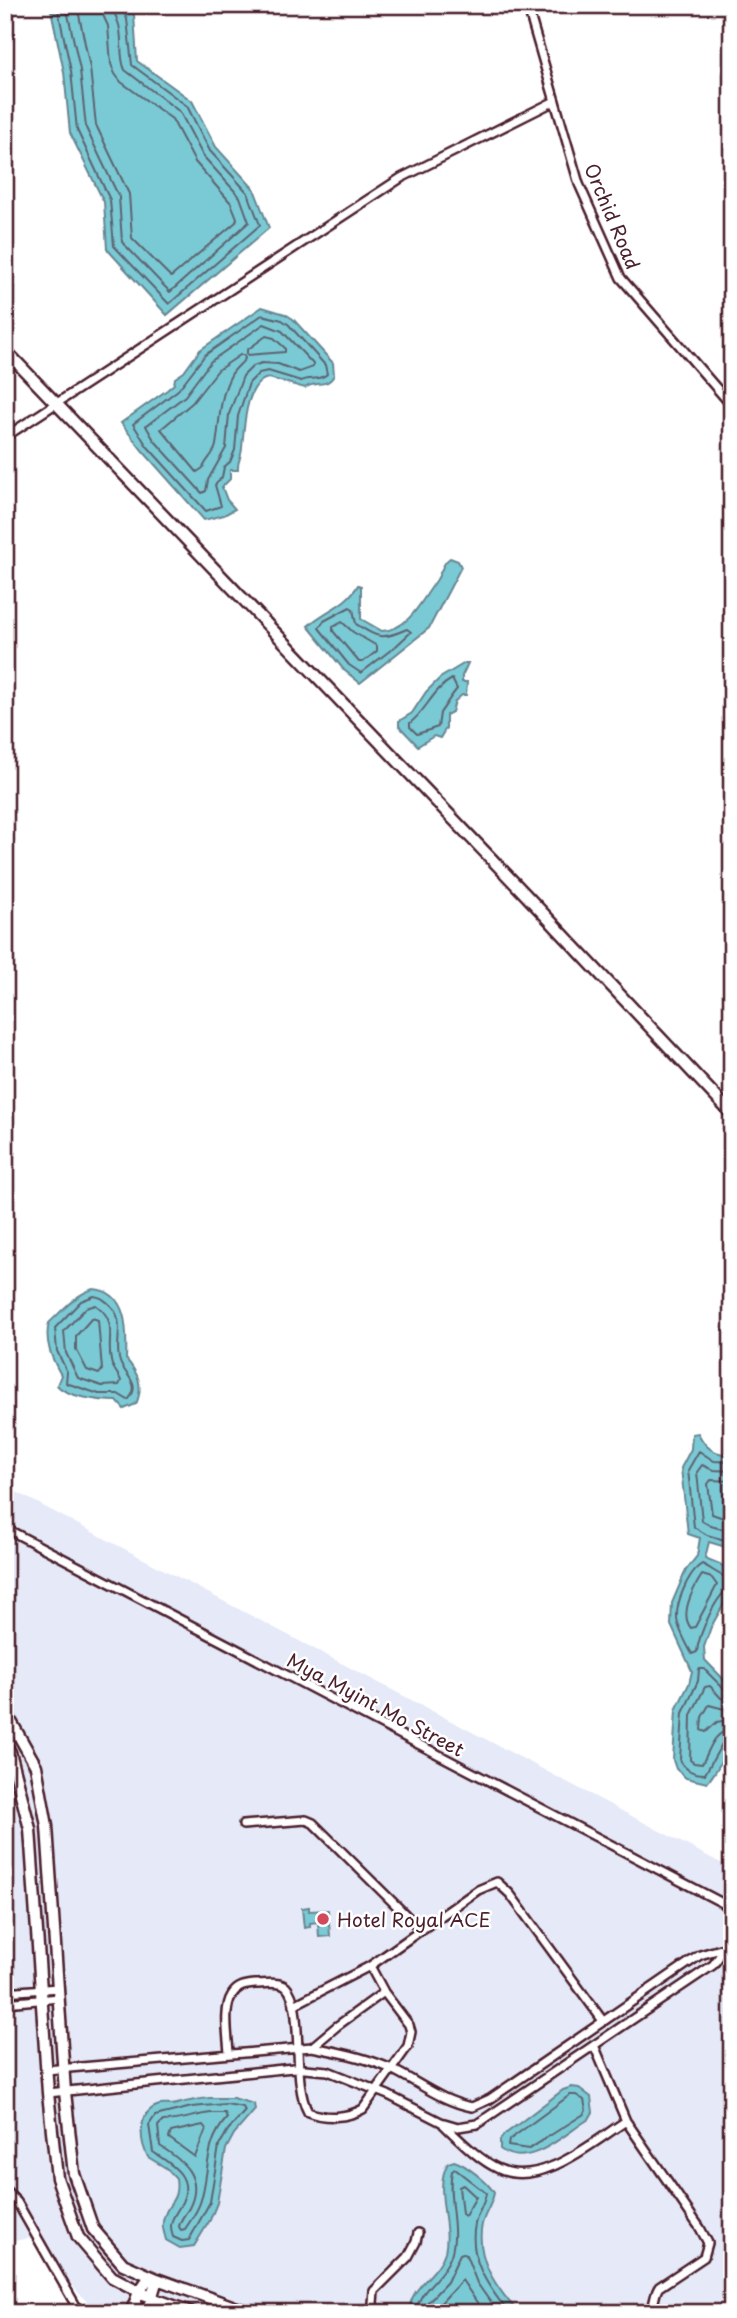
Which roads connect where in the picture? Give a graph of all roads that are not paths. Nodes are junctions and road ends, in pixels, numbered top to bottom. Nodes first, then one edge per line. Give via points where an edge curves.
1 (527, 5) edge
2 (555, 102) junction
3 (5, 350) edge
4 (56, 403) junction
5 (732, 406) edge
6 (5, 436) edge
7 (732, 1114) edge
8 (5, 1528) edge
9 (5, 1711) edge
10 (5, 1745) edge
11 (243, 1825) dead end
12 (732, 1908) edge
13 (421, 1930) junction
14 (732, 1939) edge
15 (724, 1947) junction
16 (370, 1966) junction
17 (5, 1992) edge
18 (384, 1992) junction
19 (59, 1993) junction
20 (42, 1994) junction
21 (5, 2003) edge
22 (294, 2005) junction
23 (603, 2021) junction
24 (594, 2045) junction
25 (297, 2047) junction
26 (312, 2047) junction
27 (229, 2053) junction
28 (63, 2068) junction
29 (298, 2069) junction
30 (47, 2070) junction
31 (392, 2070) junction
32 (377, 2091) junction
33 (65, 2092) junction
34 (48, 2093) junction
35 (626, 2121) junction
36 (441, 2122) junction
37 (5, 2189) edge
38 (418, 2233) dead end
39 (154, 2278) junction
40 (139, 2292) junction
41 (152, 2298) junction
42 (80, 2313) edge
43 (131, 2313) edge
44 (147, 2313) edge
45 (193, 2313) edge
46 (251, 2313) edge
47 (375, 2313) edge
48 (648, 2313) edge

1 - 2 street, Orchid Road
2 - 4 street via 401,178
2 - 5 street, Orchid Road via 579,184 621,278
3 - 4 main road
4 - 6 street
4 - 7 main road
8 - 12 street, Mya Myint Mo Street
9 - 19 main road via 36,1766 52,1872
10 - 20 main road via 30,1829
11 - 13 street via 313,1823
13 - 16 street
13 - 23 street via 497,1882
14 - 15 street
15 - 23 street via 700,1955
15 - 24 street via 713,1965
16 - 18 street
16 - 22 street
17 - 20 street
18 - 26 street
18 - 31 street via 411,2028 408,2046
19 - 20 street
19 - 28 main road
20 - 21 street
20 - 30 main road
22 - 25 street
22 - 27 street via 287,1988 280,1984 243,1985 233,1992 228,2002
23 - 31 street via 472,2107 443,2098
24 - 35 street
24 - 36 street via 477,2124 458,2127
25 - 26 street
25 - 27 street
25 - 29 street
26 - 31 street via 346,2053
27 - 28 street
28 - 30 street
28 - 33 main road
29 - 32 street via 328,2071
29 - 32 street via 303,2105 315,2115 354,2114
29 - 33 street
30 - 34 main road
31 - 32 street
32 - 36 street
33 - 34 street
33 - 39 main road via 74,2174 93,2229 123,2264
34 - 40 main road via 57,2178 78,2237 112,2277
35 - 36 street via 556,2165 531,2174 500,2170
35 - 48 street via 708,2243 704,2258 659,2287
37 - 42 street via 17,2202
38 - 47 street via 408,2257 374,2291
39 - 40 main road
39 - 41 main road
39 - 46 main road
40 - 41 main road
40 - 43 main road
41 - 44 main road
41 - 45 main road

